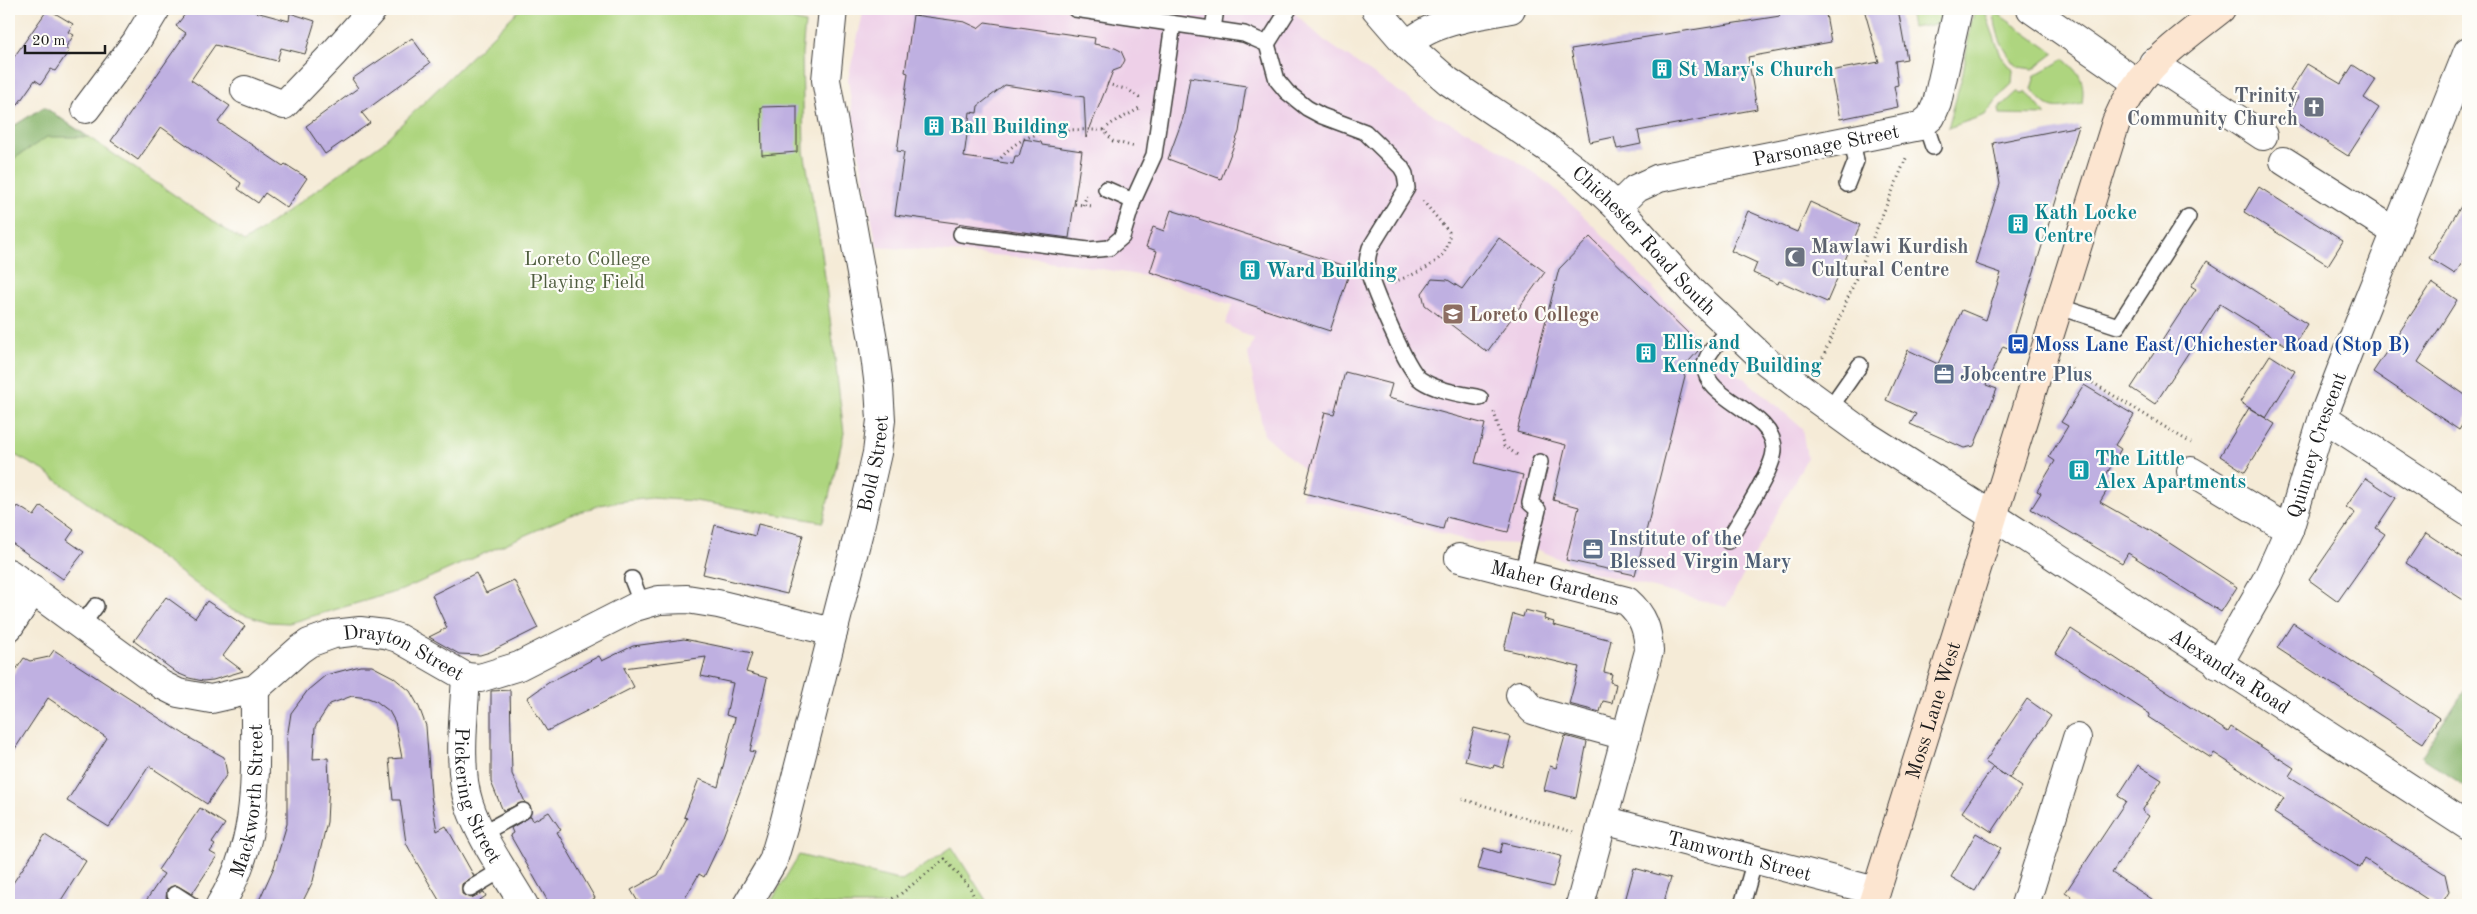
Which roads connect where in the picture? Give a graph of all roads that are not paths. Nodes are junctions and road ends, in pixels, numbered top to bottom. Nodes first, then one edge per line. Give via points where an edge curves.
1 (156, 9) edge
2 (373, 9) edge
3 (833, 9) edge
4 (1075, 9) edge
5 (1216, 9) edge
6 (1289, 9) edge
7 (1376, 9) edge
8 (1511, 9) edge
9 (1958, 9) edge
10 (2221, 9) edge
11 (1094, 10) edge
12 (2047, 13) edge
13 (1173, 24) junction
14 (1213, 29) junction
15 (1267, 44) junction
16 (1408, 46) junction
17 (2468, 51) edge
18 (2145, 73) junction
19 (245, 90) dead end
20 (86, 109) dead end
21 (2263, 136) dead end
22 (1852, 139) junction
23 (2284, 161) dead end
24 (1847, 184) dead end
25 (1106, 189) dead end
26 (1132, 201) junction
27 (1616, 207) junction
28 (2188, 218) dead end
29 (2394, 231) junction
30 (961, 234) dead end
31 (2057, 306) junction
32 (1731, 328) junction
33 (1860, 365) dead end
34 (1480, 398) road end
35 (1819, 401) junction
36 (2323, 417) junction
37 (1540, 462) road end
38 (2196, 474) road end
39 (2468, 512) edge
40 (1993, 516) junction
41 (2288, 530) junction
42 (1728, 541) dead end
43 (1459, 558) dead end
44 (9, 573) edge
45 (1522, 574) junction
46 (632, 579) dead end
47 (34, 590) junction
48 (642, 605) junction
49 (9, 627) edge
50 (833, 632) junction
51 (2218, 665) junction
52 (466, 677) junction
53 (255, 690) junction
54 (1520, 695) dead end
55 (1626, 736) junction
56 (2077, 738) dead end
57 (523, 812) dead end
58 (2468, 826) edge
59 (1600, 830) junction
60 (483, 833) junction
61 (1755, 860) junction
62 (503, 869) junction
63 (470, 888) dead end
64 (175, 894) dead end
65 (1874, 898) edge
66 (192, 905) edge
67 (220, 905) edge
68 (524, 905) edge
69 (747, 905) edge
70 (1580, 905) edge
71 (1742, 905) edge
72 (2025, 905) edge

1 - 20 street via 100,77
2 - 19 street via 286,116
3 - 50 street, Bold Street via 826,80 873,340 881,420 877,453
4 - 11 lane
5 - 14 lane
6 - 15 lane
7 - 16 street, Chichester Road South
8 - 16 street via 1423,32
9 - 22 street, Parsonage Street via 1938,103 1926,132
10 - 18 main road
11 - 13 lane
12 - 18 street
13 - 14 lane
13 - 26 lane via 1154,155
14 - 15 lane via 1244,34
15 - 34 lane via 1277,80 1287,92 1322,116 1365,132 1401,167 1407,188 1370,248 1368,270 1413,372 1432,386
16 - 27 street, Chichester Road South via 1448,81 1562,159
17 - 29 street, Quinney Crescent
18 - 21 street
18 - 31 main road, Moss Lane West via 2122,107 2106,149
22 - 24 lane via 1856,161
22 - 27 street, Parsonage Street via 1659,178 1635,189
23 - 29 street
25 - 26 lane
26 - 30 lane via 1122,237 1109,248 1088,250
27 - 32 street, Chichester Road South via 1694,293
28 - 31 lane via 2118,326
29 - 36 street, Quinney Crescent
31 - 40 main road, Moss Lane West
32 - 35 street, Chichester Road South via 1768,362
32 - 42 lane via 1708,356 1705,366 1708,377 1714,386 1765,428 1774,448 1768,469
33 - 35 lane
35 - 40 street, Chichester Road South via 1867,436
36 - 39 street
36 - 41 street, Quinney Crescent
37 - 45 lane via 1530,503 1538,510
38 - 41 street
40 - 51 street, Alexandra Road
40 - 65 main road, Moss Lane West
41 - 51 street, Quinney Crescent via 2268,577
43 - 45 street, Maher Gardens
44 - 47 street
45 - 55 street, Maher Gardens via 1608,595 1627,602 1637,610 1648,631 1649,651
46 - 48 lane
47 - 49 street
47 - 53 street via 88,616 145,674 178,693 211,698
48 - 50 street, Drayton Street via 659,600 687,599
48 - 52 street, Drayton Street via 520,666 489,676
50 - 69 street, Bold Street via 773,860
51 - 58 street, Alexandra Road
52 - 53 street, Drayton Street via 398,638 360,631 334,634 309,643
52 - 60 street, Pickering Street via 465,788
53 - 67 street, Mackworth Street via 250,833 242,864
54 - 55 street via 1533,710
55 - 59 street, Maher Gardens
56 - 72 street
57 - 60 lane
59 - 61 street, Tamworth Street
59 - 70 street, Maher Gardens
60 - 62 street, Pickering Street
61 - 65 street, Tamworth Street
61 - 71 lane
62 - 63 lane
62 - 68 street, Pickering Street
64 - 66 lane

